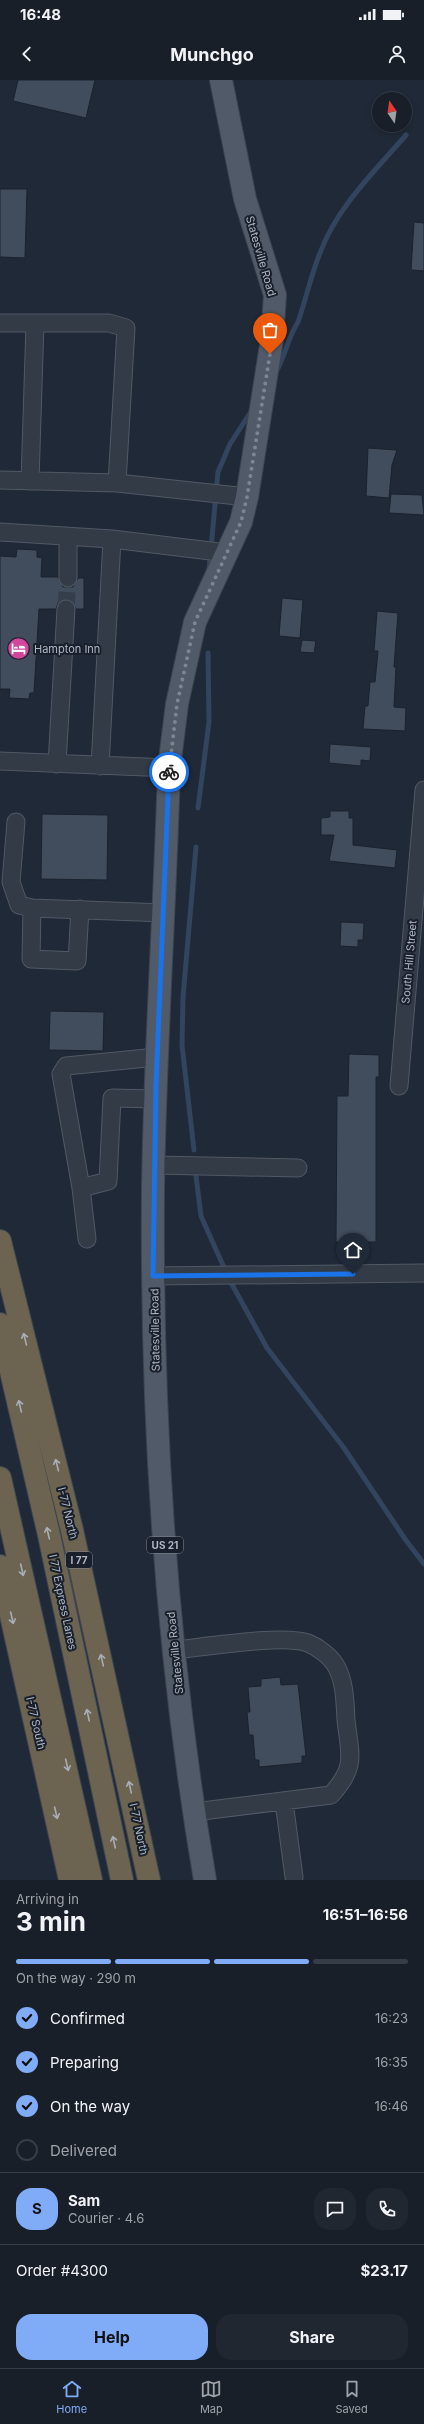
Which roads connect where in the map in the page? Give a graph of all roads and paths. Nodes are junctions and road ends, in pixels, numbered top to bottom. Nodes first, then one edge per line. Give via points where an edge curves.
1 (221, 80) edge
2 (0, 323) edge
3 (35, 323) junction
4 (0, 480) edge
5 (30, 481) junction
6 (117, 483) junction
7 (247, 497) junction
8 (0, 532) edge
9 (68, 536) junction
10 (112, 539) junction
11 (227, 553) junction
12 (68, 578) tunnel mouth
13 (66, 609) tunnel mouth
14 (0, 761) edge
15 (57, 764) junction
16 (100, 766) junction
17 (170, 768) junction
18 (424, 790) edge
19 (16, 822) dead end
20 (32, 908) junction
21 (80, 909) junction
22 (165, 913) junction
23 (158, 1056) junction
24 (399, 1086) dead end
25 (156, 1099) junction
26 (154, 1165) junction
27 (298, 1168) dead end
28 (81, 1188) junction
29 (87, 1239) dead end
30 (0, 1241) edge
31 (424, 1273) edge
32 (153, 1276) junction
33 (0, 1324) edge
34 (0, 1478) edge
35 (0, 1566) edge
36 (175, 1650) junction
37 (284, 1802) junction
38 (194, 1812) junction
39 (294, 1877) dead end
40 (70, 1880) edge
41 (91, 1880) edge
42 (122, 1880) edge
43 (149, 1880) edge
44 (205, 1880) edge

1 - 7 main road, Statesville Road / US 21 via 245,199 275,294 272,339
2 - 3 street
3 - 5 street
3 - 6 street via 109,323 126,328
4 - 5 street
5 - 6 street
6 - 7 street
7 - 11 main road, Statesville Road / US 21 via 241,522
8 - 9 street
9 - 10 street
9 - 12 street
10 - 11 street
10 - 16 street
11 - 17 main road, Statesville Road / US 21 via 195,622 177,704
13 - 15 street
14 - 15 street
15 - 16 street
16 - 17 street
17 - 22 main road, Statesville Road / US 21
18 - 24 street, South Hill Street
19 - 20 street via 11,882 19,905
20 - 21 street
20 - 21 street via 31,958 77,960
21 - 22 street
22 - 23 main road, Statesville Road / US 21
23 - 25 main road, Statesville Road / US 21
23 - 28 street via 66,1066 61,1074
25 - 26 main road, Statesville Road / US 21
25 - 28 street via 112,1098 108,1181
26 - 27 street
26 - 32 main road, Statesville Road / US 21
28 - 29 street
43 -> 30 highway, I-77 North / I 77 via 72,1530
31 - 32 street
32 - 36 main road, Statesville Road / US 21 via 160,1478
42 -> 33 highway, I 77 Express Lanes / I 77 via 49,1535
34 -> 41 highway
35 -> 40 highway, I-77 South
36 - 37 street via 284,1640 308,1643 322,1651 335,1665 342,1679 351,1764 341,1784 331,1795
36 - 38 main road, Statesville Road / US 21
37 - 38 street
37 - 39 street
38 - 44 main road, Statesville Road / US 21

